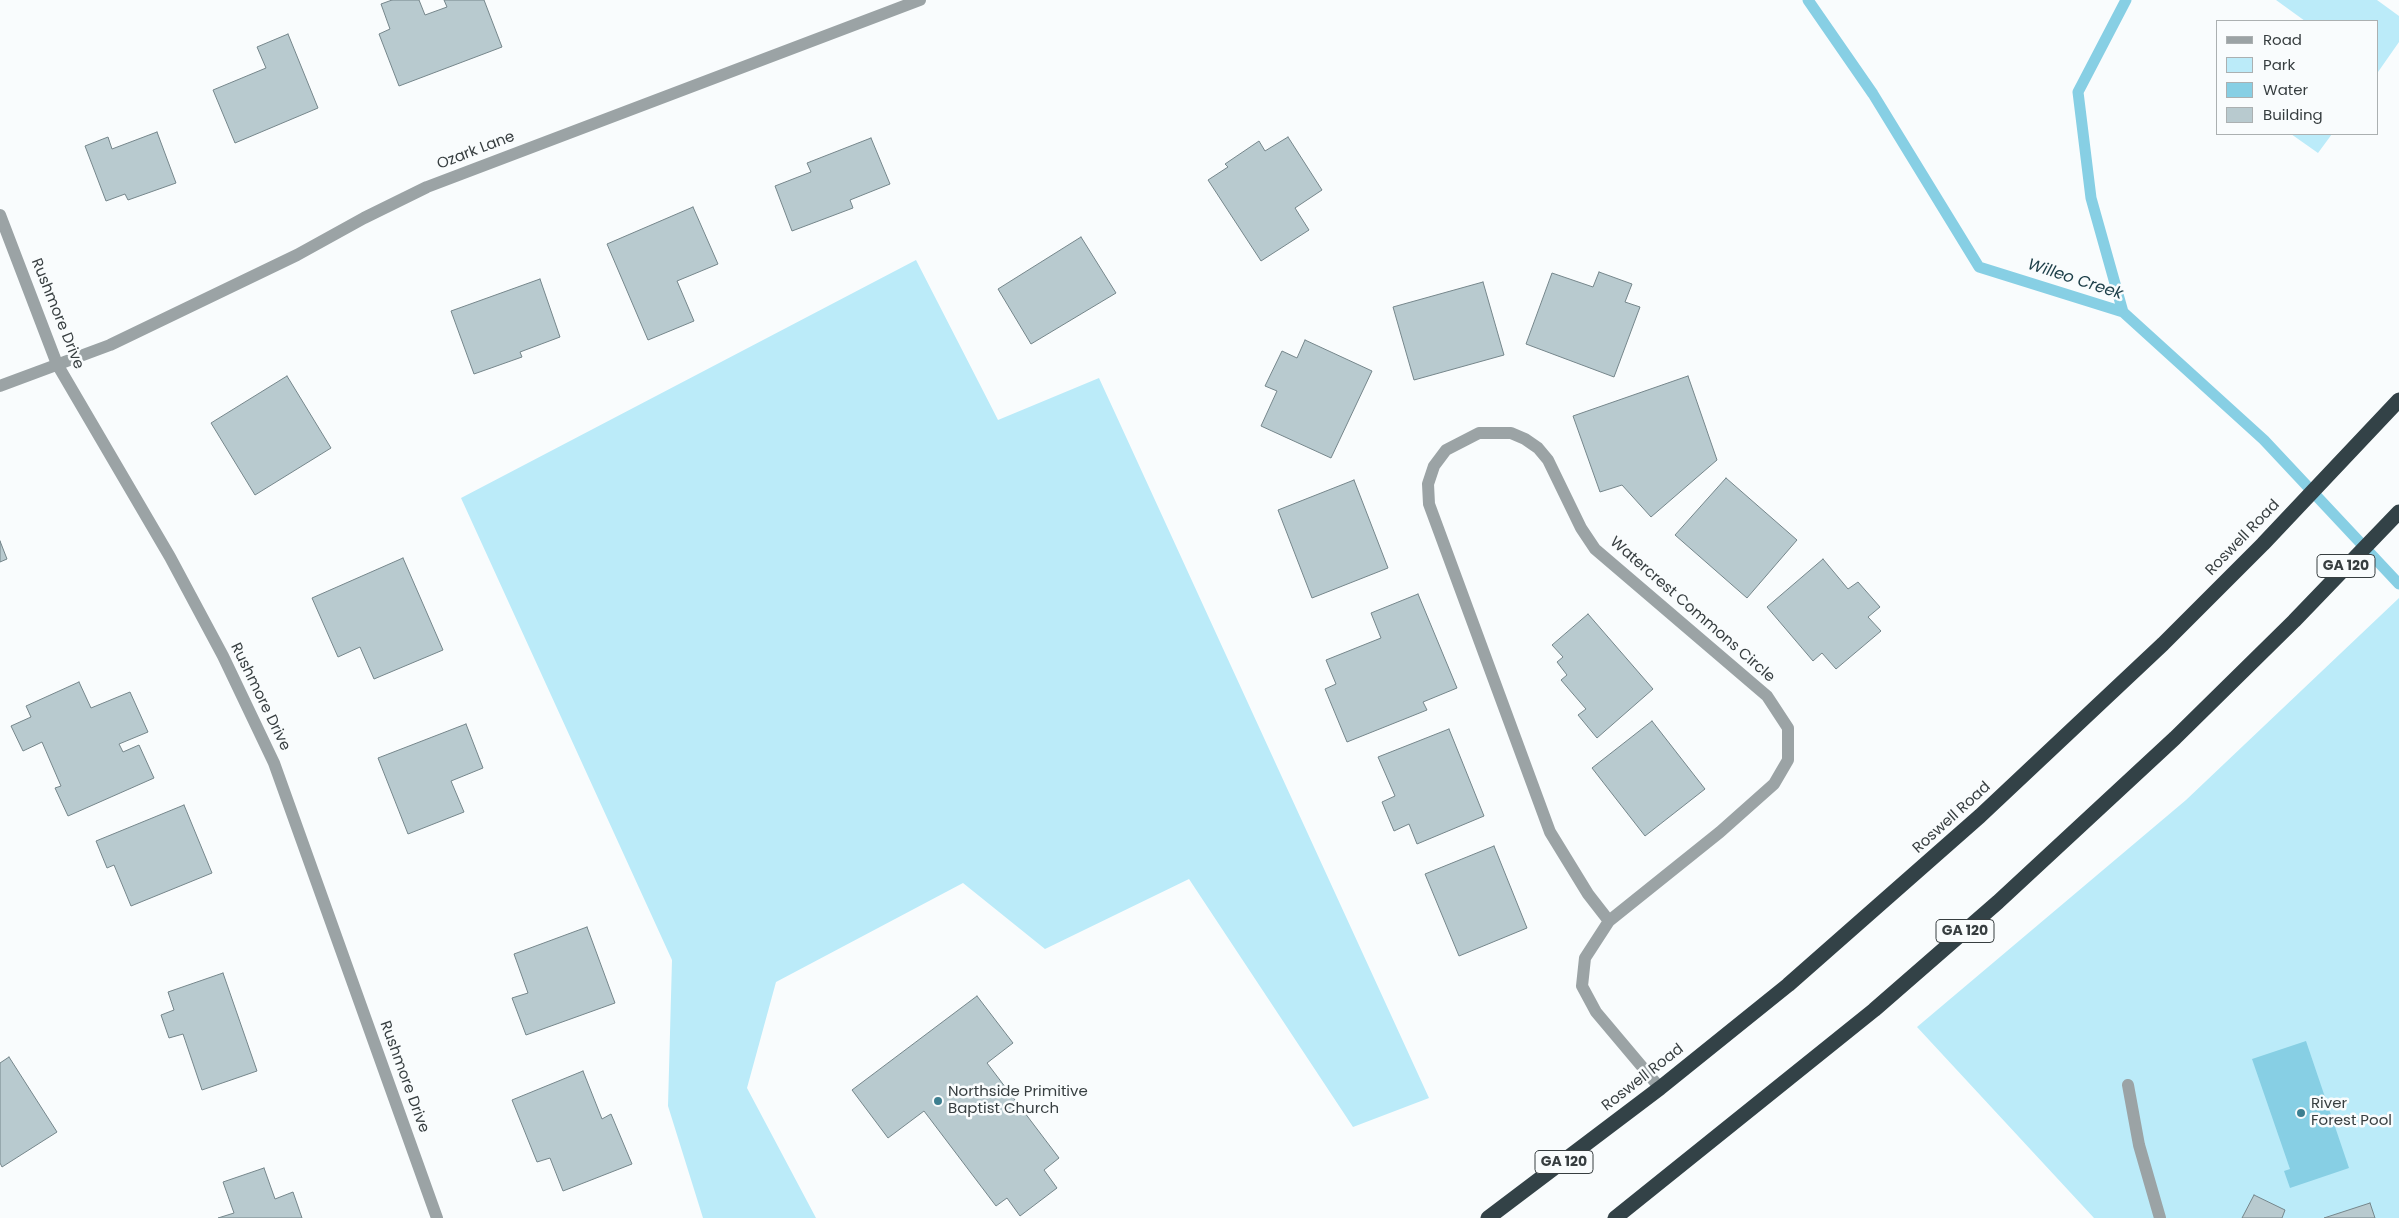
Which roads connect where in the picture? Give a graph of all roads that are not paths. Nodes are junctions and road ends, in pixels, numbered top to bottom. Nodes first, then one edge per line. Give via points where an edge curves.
1 (920, 0) edge
2 (0, 215) edge
3 (57, 364) junction
4 (0, 386) edge
5 (2399, 400) edge
6 (2399, 512) edge
7 (1609, 921) junction
8 (2128, 1085) dead end
9 (1660, 1088) junction
10 (438, 1218) edge
11 (1488, 1218) edge
12 (1615, 1218) edge
13 (2160, 1218) edge

1 - 3 street, Ozark Lane via 427,188 128,337
2 - 3 street, Rushmore Drive
3 - 4 street, Ozark Lane
3 - 10 street, Rushmore Drive via 170,557 223,656 274,763
5 - 9 highway, Roswell Road / GA 120 via 2163,644 1980,816 1788,985
6 - 12 highway, GA 120 via 2168,745 1998,902 1874,1010
7 - 7 street, Watercrest Commons Circle via 1774,784 1788,760 1788,728 1767,696 1595,549 1581,528 1548,460 1538,448 1511,433 1478,433 1446,450 1434,466 1428,484 1429,504 1550,832 1588,894
7 - 9 street, Watercrest Commons Circle via 1585,958 1582,986 1596,1012
8 - 13 street via 2139,1145
9 - 11 highway, Roswell Road / GA 120

